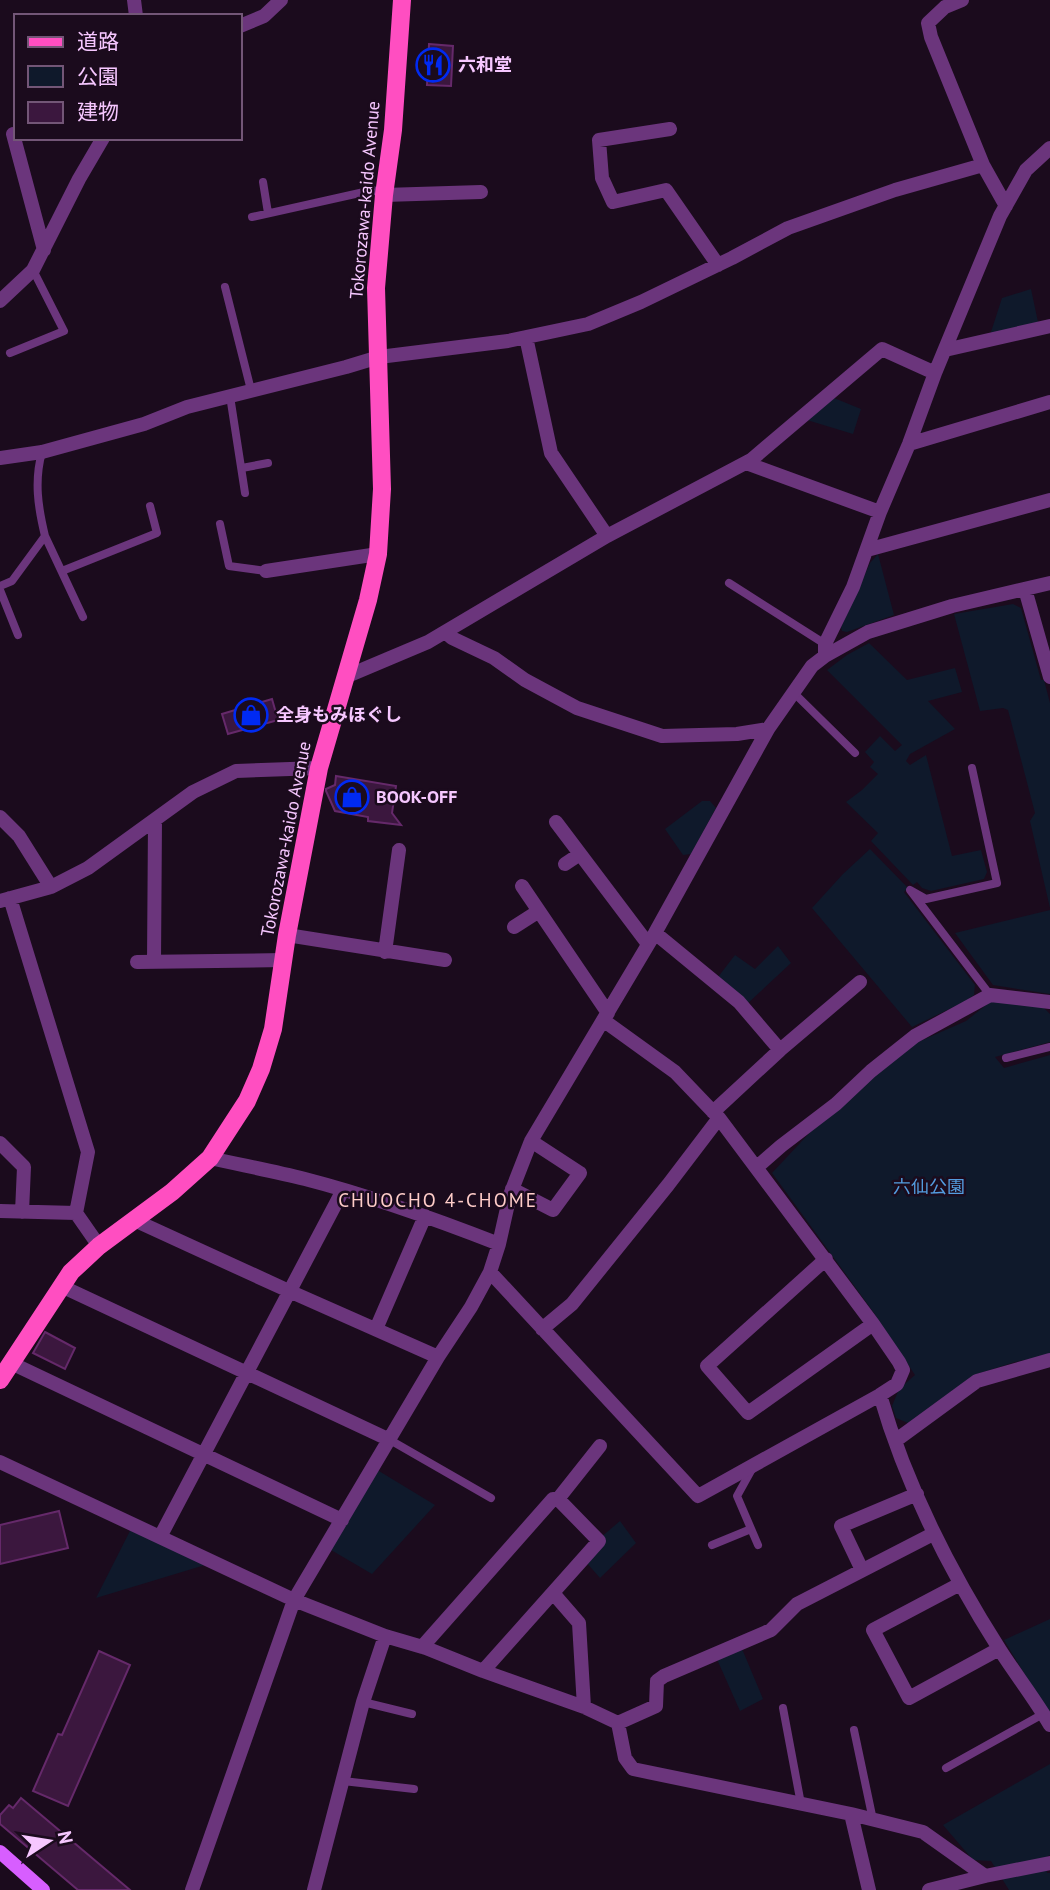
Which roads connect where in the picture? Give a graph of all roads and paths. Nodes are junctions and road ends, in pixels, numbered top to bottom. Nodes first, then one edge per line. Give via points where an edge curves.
1 (281, 0) edge
2 (402, 0) edge
3 (955, 1) edge
4 (242, 25) edge
5 (670, 129) dead end
6 (13, 134) dead end
7 (14, 138) edge
8 (15, 140) edge
9 (102, 140) edge
10 (1050, 148) edge
11 (983, 165) junction
12 (263, 182) dead end
13 (481, 192) dead end
14 (384, 195) junction
15 (1006, 206) junction
16 (268, 214) junction
17 (252, 217) dead end
18 (44, 250) junction
19 (718, 265) junction
20 (33, 270) junction
21 (225, 287) dead end
22 (0, 300) edge
23 (1050, 326) edge
24 (526, 337) junction
25 (945, 350) junction
26 (10, 353) dead end
27 (379, 357) junction
28 (935, 373) junction
29 (251, 390) junction
30 (230, 396) junction
31 (1050, 402) edge
32 (909, 444) junction
33 (42, 452) junction
34 (0, 458) edge
35 (268, 463) dead end
36 (746, 463) junction
37 (242, 468) junction
38 (245, 494) dead end
39 (1050, 500) edge
40 (150, 506) dead end
41 (880, 512) junction
42 (220, 524) dead end
43 (45, 536) junction
44 (607, 536) junction
45 (867, 550) junction
46 (378, 554) junction
47 (62, 571) junction
48 (266, 571) joint
49 (729, 583) dead end
50 (1050, 583) edge
51 (0, 588) edge
52 (1025, 589) junction
53 (83, 617) dead end
54 (445, 632) junction
55 (18, 635) dead end
56 (825, 650) junction
57 (345, 677) junction
58 (1050, 677) edge
59 (793, 692) junction
60 (768, 729) junction
61 (855, 752) dead end
62 (319, 768) junction
63 (972, 768) dead end
64 (0, 817) edge
65 (155, 820) junction
66 (556, 822) dead end
67 (399, 850) dead end
68 (580, 854) junction
69 (565, 864) dead end
70 (522, 886) dead end
71 (51, 887) junction
72 (5, 899) edge
73 (539, 911) junction
74 (514, 927) dead end
75 (287, 935) junction
76 (651, 939) junction
77 (385, 952) junction
78 (284, 960) junction
79 (444, 960) dead end
80 (154, 961) junction
81 (137, 962) dead end
82 (860, 982) dead end
83 (990, 995) junction
84 (1050, 1002) edge
85 (606, 1016) junction
86 (1050, 1047) edge
87 (780, 1050) junction
88 (1006, 1058) dead end
89 (716, 1115) junction
90 (531, 1141) junction
91 (0, 1143) edge
92 (210, 1158) junction
93 (757, 1167) junction
94 (343, 1189) junction
95 (512, 1189) junction
96 (0, 1211) edge
97 (22, 1212) junction
98 (76, 1213) junction
99 (425, 1216) junction
100 (134, 1220) junction
101 (499, 1244) junction
102 (99, 1246) junction
103 (826, 1259) junction
104 (490, 1272) junction
105 (61, 1286) junction
106 (289, 1291) junction
107 (873, 1324) junction
108 (376, 1329) junction
109 (542, 1329) junction
110 (439, 1357) junction
111 (1050, 1360) edge
112 (11, 1363) junction
113 (246, 1374) junction
114 (0, 1380) edge
115 (880, 1395) junction
116 (390, 1440) junction
117 (895, 1441) junction
118 (600, 1446) dead end
119 (204, 1453) junction
120 (0, 1462) edge
121 (754, 1466) junction
122 (917, 1494) junction
123 (491, 1498) dead end
124 (558, 1499) junction
125 (342, 1520) junction
126 (751, 1529) junction
127 (933, 1534) junction
128 (160, 1537) junction
129 (712, 1545) dead end
130 (758, 1545) dead end
131 (862, 1570) junction
132 (960, 1584) junction
133 (553, 1593) junction
134 (295, 1600) junction
135 (385, 1636) junction
136 (422, 1647) junction
137 (999, 1649) junction
138 (483, 1671) junction
139 (363, 1702) junction
140 (584, 1707) junction
141 (783, 1708) dead end
142 (412, 1714) dead end
143 (1047, 1719) edge
144 (618, 1723) junction
145 (854, 1730) dead end
146 (946, 1768) dead end
147 (343, 1781) junction
148 (414, 1789) dead end
149 (801, 1804) junction
150 (851, 1814) junction
151 (873, 1820) junction
152 (2, 1857) edge
153 (1050, 1863) edge
154 (985, 1876) junction
155 (198, 1889) edge
156 (43, 1890) edge
157 (314, 1890) edge
158 (869, 1890) edge
159 (929, 1890) edge

1 - 4 street via 264,16
2 - 14 main road, Tokorozawa-kaido Avenue
3 - 11 street via 928,23
5 - 19 street via 599,140 602,178 613,202 666,190
6 - 7 street
8 - 18 street
9 - 18 street
10 - 15 street via 1026,170
11 - 15 street
11 - 19 street via 788,228
12 - 16 lane
13 - 14 street
14 - 16 lane via 373,190
14 - 27 main road, Tokorozawa-kaido Avenue via 376,288
15 - 25 street
16 - 17 lane
18 - 20 street
19 - 24 street via 588,324
20 - 22 street
20 - 26 lane via 64,331
21 - 29 lane
23 - 25 street
24 - 27 street
24 - 44 street via 551,453
25 - 28 street
27 - 29 street
27 - 46 main road, Tokorozawa-kaido Avenue via 382,489
28 - 32 street
28 - 36 street via 882,349
29 - 30 street
30 - 33 street
30 - 37 lane
31 - 32 street
32 - 41 street
33 - 34 street
33 - 43 lane via 37,505
35 - 37 lane
36 - 41 street
36 - 44 street
37 - 38 lane
39 - 45 street
40 - 47 lane via 157,533
41 - 45 street
42 - 48 lane via 229,566
43 - 47 lane
43 - 51 lane via 12,581
44 - 54 street
45 - 56 street
46 - 48 street
46 - 57 main road, Tokorozawa-kaido Avenue
47 - 53 lane
49 - 56 lane
50 - 52 street
51 - 55 lane
52 - 56 street via 952,606
52 - 58 street
54 - 57 street
54 - 60 street via 577,708 662,736
56 - 59 street
57 - 62 main road, Tokorozawa-kaido Avenue
59 - 60 street
59 - 61 lane
60 - 76 street
62 - 65 street via 236,771 193,792
62 - 75 main road, Tokorozawa-kaido Avenue
63 - 83 lane via 997,883 926,899 910,890
64 - 71 street via 19,836
65 - 71 street via 88,868
65 - 80 street
66 - 68 street
67 - 77 street
68 - 69 street
68 - 76 street
70 - 73 street
71 - 72 street
72 - 98 street via 89,1152
73 - 74 street
73 - 85 street
75 - 77 street
75 - 78 main road, Tokorozawa-kaido Avenue
76 - 85 street
76 - 87 street via 739,1002
77 - 79 street
78 - 80 street
78 - 92 main road, Tokorozawa-kaido Avenue via 261,1069 247,1101
80 - 81 street
82 - 87 street
83 - 84 street
83 - 93 street via 915,1036
85 - 89 street via 675,1072
85 - 90 street
86 - 88 lane
87 - 89 street
89 - 93 street
89 - 109 street via 668,1185 572,1304
90 - 95 street
90 - 95 street via 580,1173 553,1210
91 - 97 street via 24,1167
92 - 94 street
92 - 100 main road, Tokorozawa-kaido Avenue
93 - 103 street
94 - 99 street
94 - 106 street
95 - 101 street
96 - 97 street
97 - 98 street
98 - 102 street
99 - 101 street
99 - 108 street
100 - 102 main road, Tokorozawa-kaido Avenue
100 - 106 street
101 - 104 street
102 - 105 main road, Tokorozawa-kaido Avenue
103 - 107 street
103 - 107 street via 707,1366 748,1413
104 - 109 street
104 - 110 street
105 - 112 main road, Tokorozawa-kaido Avenue
105 - 113 street
106 - 108 street
106 - 113 street
107 - 115 street via 903,1370 897,1384
108 - 110 street
109 - 121 street via 698,1496
110 - 116 street
111 - 117 street via 977,1381
112 - 114 main road, Tokorozawa-kaido Avenue
112 - 119 street
113 - 116 street
113 - 119 street
115 - 117 street
115 - 121 street
116 - 123 lane
116 - 125 street
117 - 122 street
118 - 124 street
119 - 125 street
119 - 128 street
120 - 128 street
121 - 126 lane via 737,1496
122 - 127 street
122 - 131 street via 841,1526
124 - 133 street via 600,1541
124 - 136 street via 553,1499
125 - 134 street
126 - 129 lane
126 - 130 lane
127 - 131 street
127 - 132 street
128 - 134 street
131 - 144 street via 797,1604 771,1630 664,1676 657,1681 656,1706
132 - 137 street
132 - 137 street via 873,1630 909,1698
133 - 138 street
133 - 140 street via 579,1623
134 - 135 street
134 - 155 street
135 - 136 street
135 - 139 street
136 - 138 street
137 - 143 street
138 - 140 street
139 - 142 lane
139 - 147 street
140 - 144 street
141 - 149 lane
143 - 146 lane
144 - 149 street via 625,1758 633,1769
145 - 151 lane
147 - 148 lane
147 - 157 street
149 - 150 street
150 - 151 street
150 - 158 street
151 - 154 street via 923,1832
152 - 156 street
153 - 154 street
154 - 159 street

